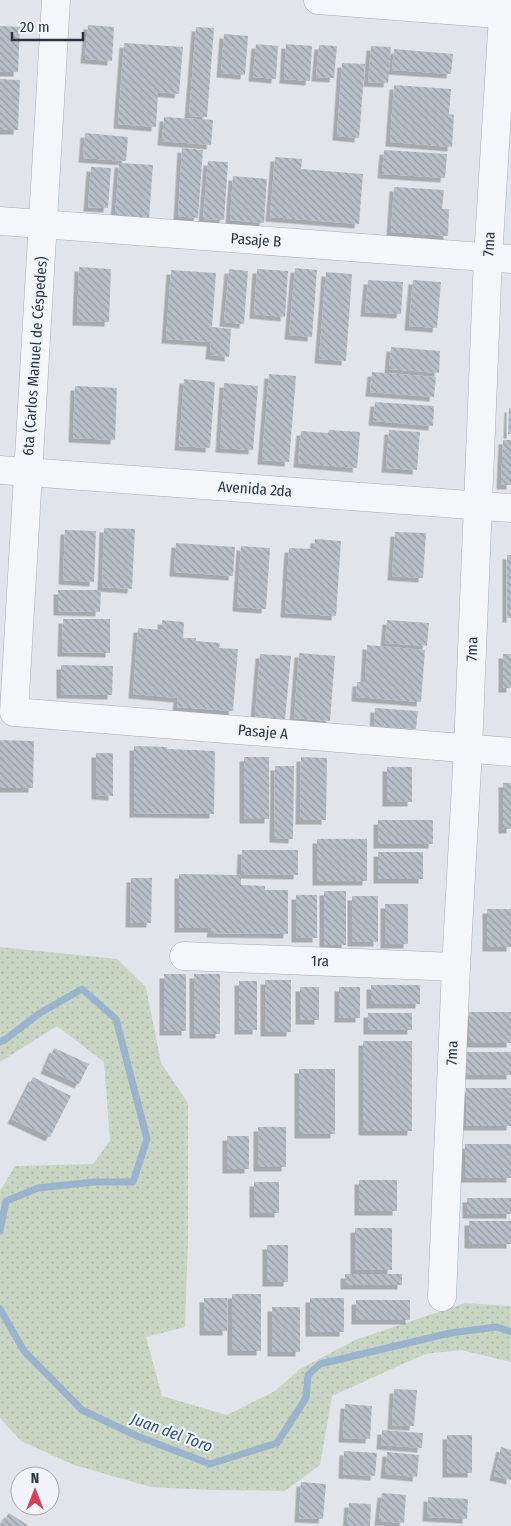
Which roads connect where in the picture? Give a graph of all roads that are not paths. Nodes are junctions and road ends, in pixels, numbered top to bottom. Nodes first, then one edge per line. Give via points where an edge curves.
1 (56, 0) edge
2 (318, 0) edge
3 (506, 10) edge
4 (0, 221) edge
5 (44, 224) junction
6 (500, 258) edge
7 (0, 470) edge
8 (27, 472) junction
9 (478, 506) junction
10 (511, 508) edge
11 (14, 712) joint
12 (468, 749) junction
13 (511, 752) edge
14 (184, 956) dead end
15 (456, 967) junction
16 (442, 1297) dead end

1 - 5 street, 6ta (Carlos Manuel de Céspedes)
2 - 3 street
3 - 6 street, 7ma
4 - 5 street, Pasaje B
5 - 6 street, Pasaje B
5 - 8 street, 6ta (Carlos Manuel de Céspedes)
6 - 9 street, 7ma
7 - 8 street, Avenida 2da
8 - 9 street, Avenida 2da
8 - 11 street, 6ta (Carlos Manuel de Céspedes)
9 - 10 street, Avenida 2da
9 - 12 street, 7ma
11 - 12 street, Pasaje A
12 - 13 street, Pasaje A
12 - 15 street, 7ma
14 - 15 street, 1ra
15 - 16 street, 7ma

